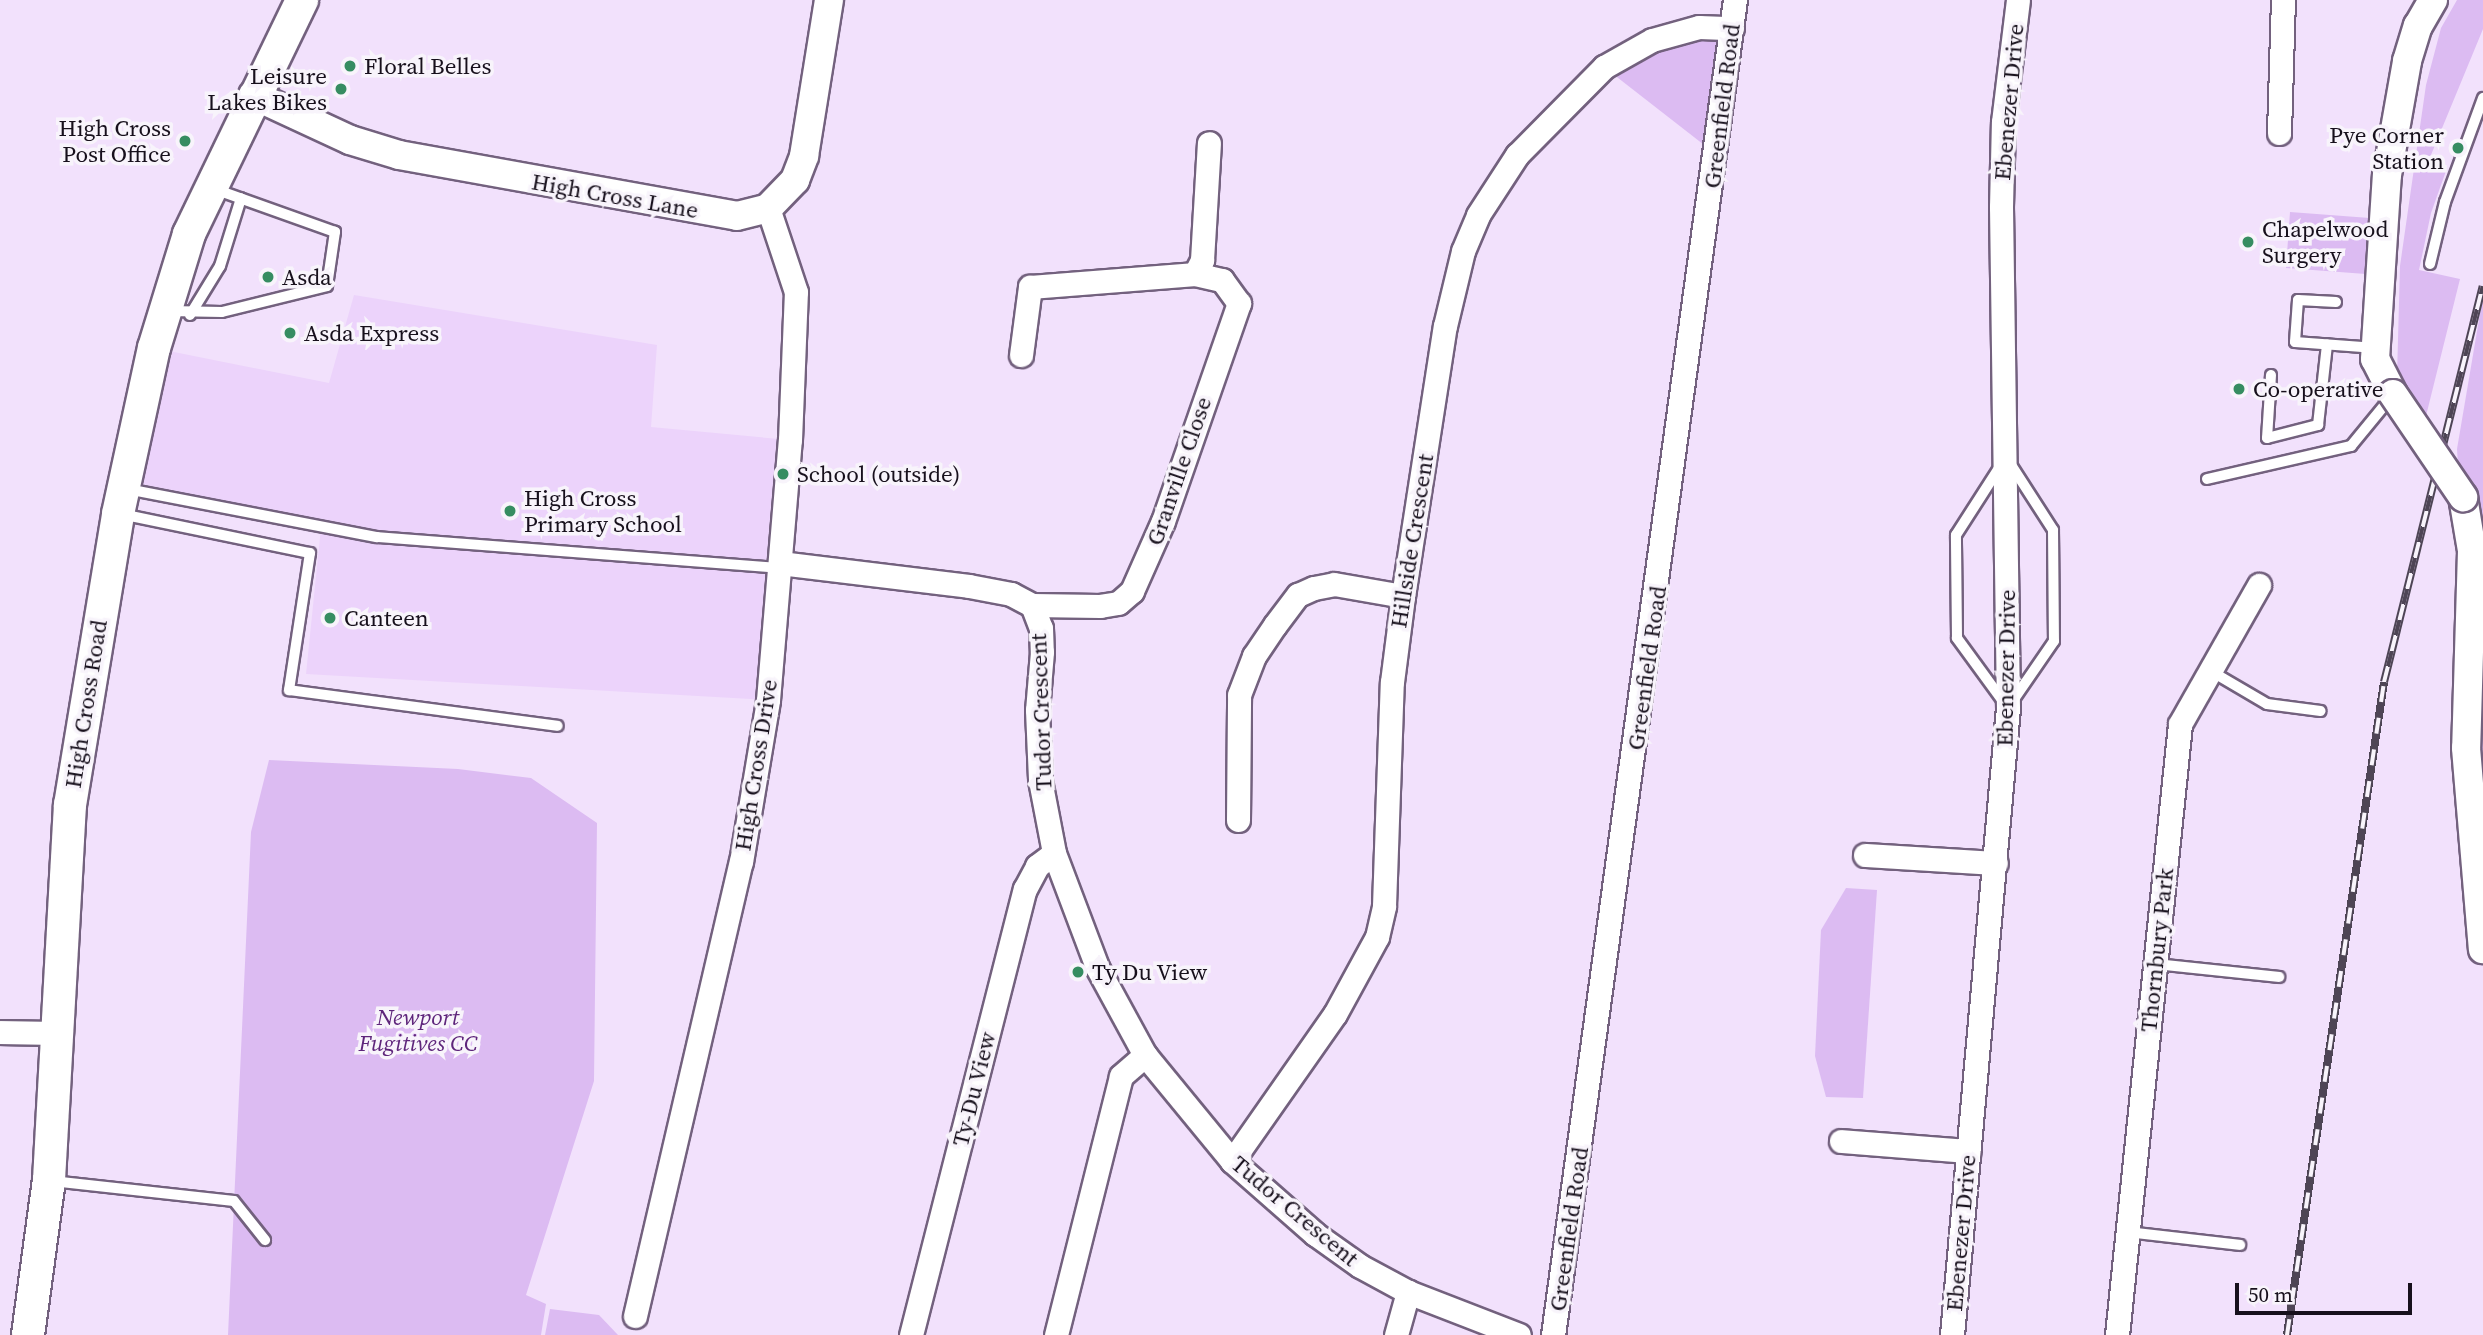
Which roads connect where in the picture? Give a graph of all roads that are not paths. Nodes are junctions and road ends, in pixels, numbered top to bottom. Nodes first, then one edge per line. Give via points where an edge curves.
1 (302, 0) edge
2 (829, 0) edge
3 (1735, 0) edge
4 (2018, 0) edge
5 (2283, 0) edge
6 (2433, 0) edge
7 (1732, 28) junction
8 (253, 95) junction
9 (2483, 98) edge
10 (2279, 133) dead end
11 (1209, 143) dead end
12 (208, 187) junction
13 (241, 198) junction
14 (768, 208) junction
15 (2430, 264) dead end
16 (1195, 274) junction
17 (2336, 302) dead end
18 (178, 312) junction
19 (2327, 345) junction
20 (2376, 348) junction
21 (1021, 355) dead end
22 (2271, 374) dead end
23 (2393, 394) junction
24 (2006, 457) junction
25 (2207, 479) dead end
26 (121, 501) junction
27 (780, 566) junction
28 (2259, 585) dead end
29 (1403, 596) junction
30 (1032, 605) junction
31 (2209, 670) junction
32 (2008, 708) junction
33 (2321, 711) dead end
34 (558, 726) dead end
35 (1238, 820) dead end
36 (1054, 853) junction
37 (1865, 855) dead end
38 (1996, 863) junction
39 (2483, 949) edge
40 (2156, 964) junction
41 (2279, 977) dead end
42 (0, 1032) edge
43 (60, 1033) junction
44 (1145, 1055) junction
45 (1841, 1142) dead end
46 (1969, 1151) junction
47 (1232, 1161) junction
48 (49, 1180) junction
49 (2129, 1232) junction
50 (265, 1240) dead end
51 (2240, 1245) dead end
52 (1408, 1292) junction
53 (635, 1316) dead end
54 (28, 1335) edge
55 (911, 1335) edge
56 (1056, 1335) edge
57 (1396, 1335) edge
58 (1519, 1335) edge
59 (1553, 1335) edge
60 (1952, 1335) edge
61 (2117, 1335) edge

1 - 8 main road, High Cross Road
2 - 14 street via 804,156 786,192
3 - 7 street, Greenfield Road
4 - 24 street, Ebenezer Drive via 2003,122
5 - 10 street
6 - 20 street via 2418,26 2396,114 2383,219
7 - 29 street, Hillside Crescent via 1699,27 1652,40 1604,67 1567,100 1494,186 1463,251 1446,326
7 - 59 street, Greenfield Road
8 - 12 main road, High Cross Road
8 - 14 street, High Cross Lane via 349,140 399,155 691,211 737,216
9 - 15 lane via 2445,202
11 - 16 street via 1202,260
12 - 13 lane
12 - 18 main road, High Cross Road
13 - 18 lane via 220,266
13 - 18 lane via 335,232 327,286 222,312
14 - 27 street, High Cross Drive via 796,292
16 - 21 street, Granville Close via 1030,288
16 - 30 street, Granville Close via 1223,280 1239,303 1146,565 1132,591 1118,603
17 - 19 lane via 2298,299 2295,342
18 - 26 main road, High Cross Road
19 - 20 lane
19 - 22 lane via 2318,425 2267,438
20 - 23 street via 2375,359
23 - 25 lane via 2351,446
23 - 39 street, bridge via 2463,497 2472,551 2466,748
24 - 32 street, Ebenezer Drive
24 - 32 lane via 2053,530 2054,641
24 - 32 lane via 1956,535 1957,638
26 - 27 lane via 377,537
26 - 34 lane via 310,553 289,690
26 - 43 main road, High Cross Road via 69,805
27 - 30 street, Tudor Crescent via 969,586 1011,594
27 - 53 street, High Cross Drive via 768,700 741,862
28 - 31 street, Thornbury Park
29 - 35 street via 1334,584 1314,587 1298,595 1275,625 1254,656 1239,695
29 - 47 street, Hillside Crescent via 1392,682 1384,906 1377,937 1335,1014
30 - 36 street, Tudor Crescent via 1041,628 1040,780
31 - 33 lane via 2267,704
31 - 40 street, Thornbury Park via 2180,723
32 - 38 street, Ebenezer Drive
36 - 44 street, Tudor Crescent via 1097,967
36 - 55 street, Ty-Du View via 1037,866 1025,889
37 - 38 street
38 - 46 street, Ebenezer Drive
40 - 41 lane
40 - 49 street, Thornbury Park
42 - 43 street
43 - 48 main road, High Cross Road
44 - 47 street, Tudor Crescent
44 - 56 street via 1121,1076
45 - 46 street
46 - 60 street, Ebenezer Drive
47 - 52 street, Tudor Crescent via 1315,1234
48 - 50 lane via 234,1201
48 - 54 main road, High Cross Road
49 - 51 lane
49 - 61 street, Thornbury Park
52 - 57 street
52 - 58 street, Tudor Crescent

